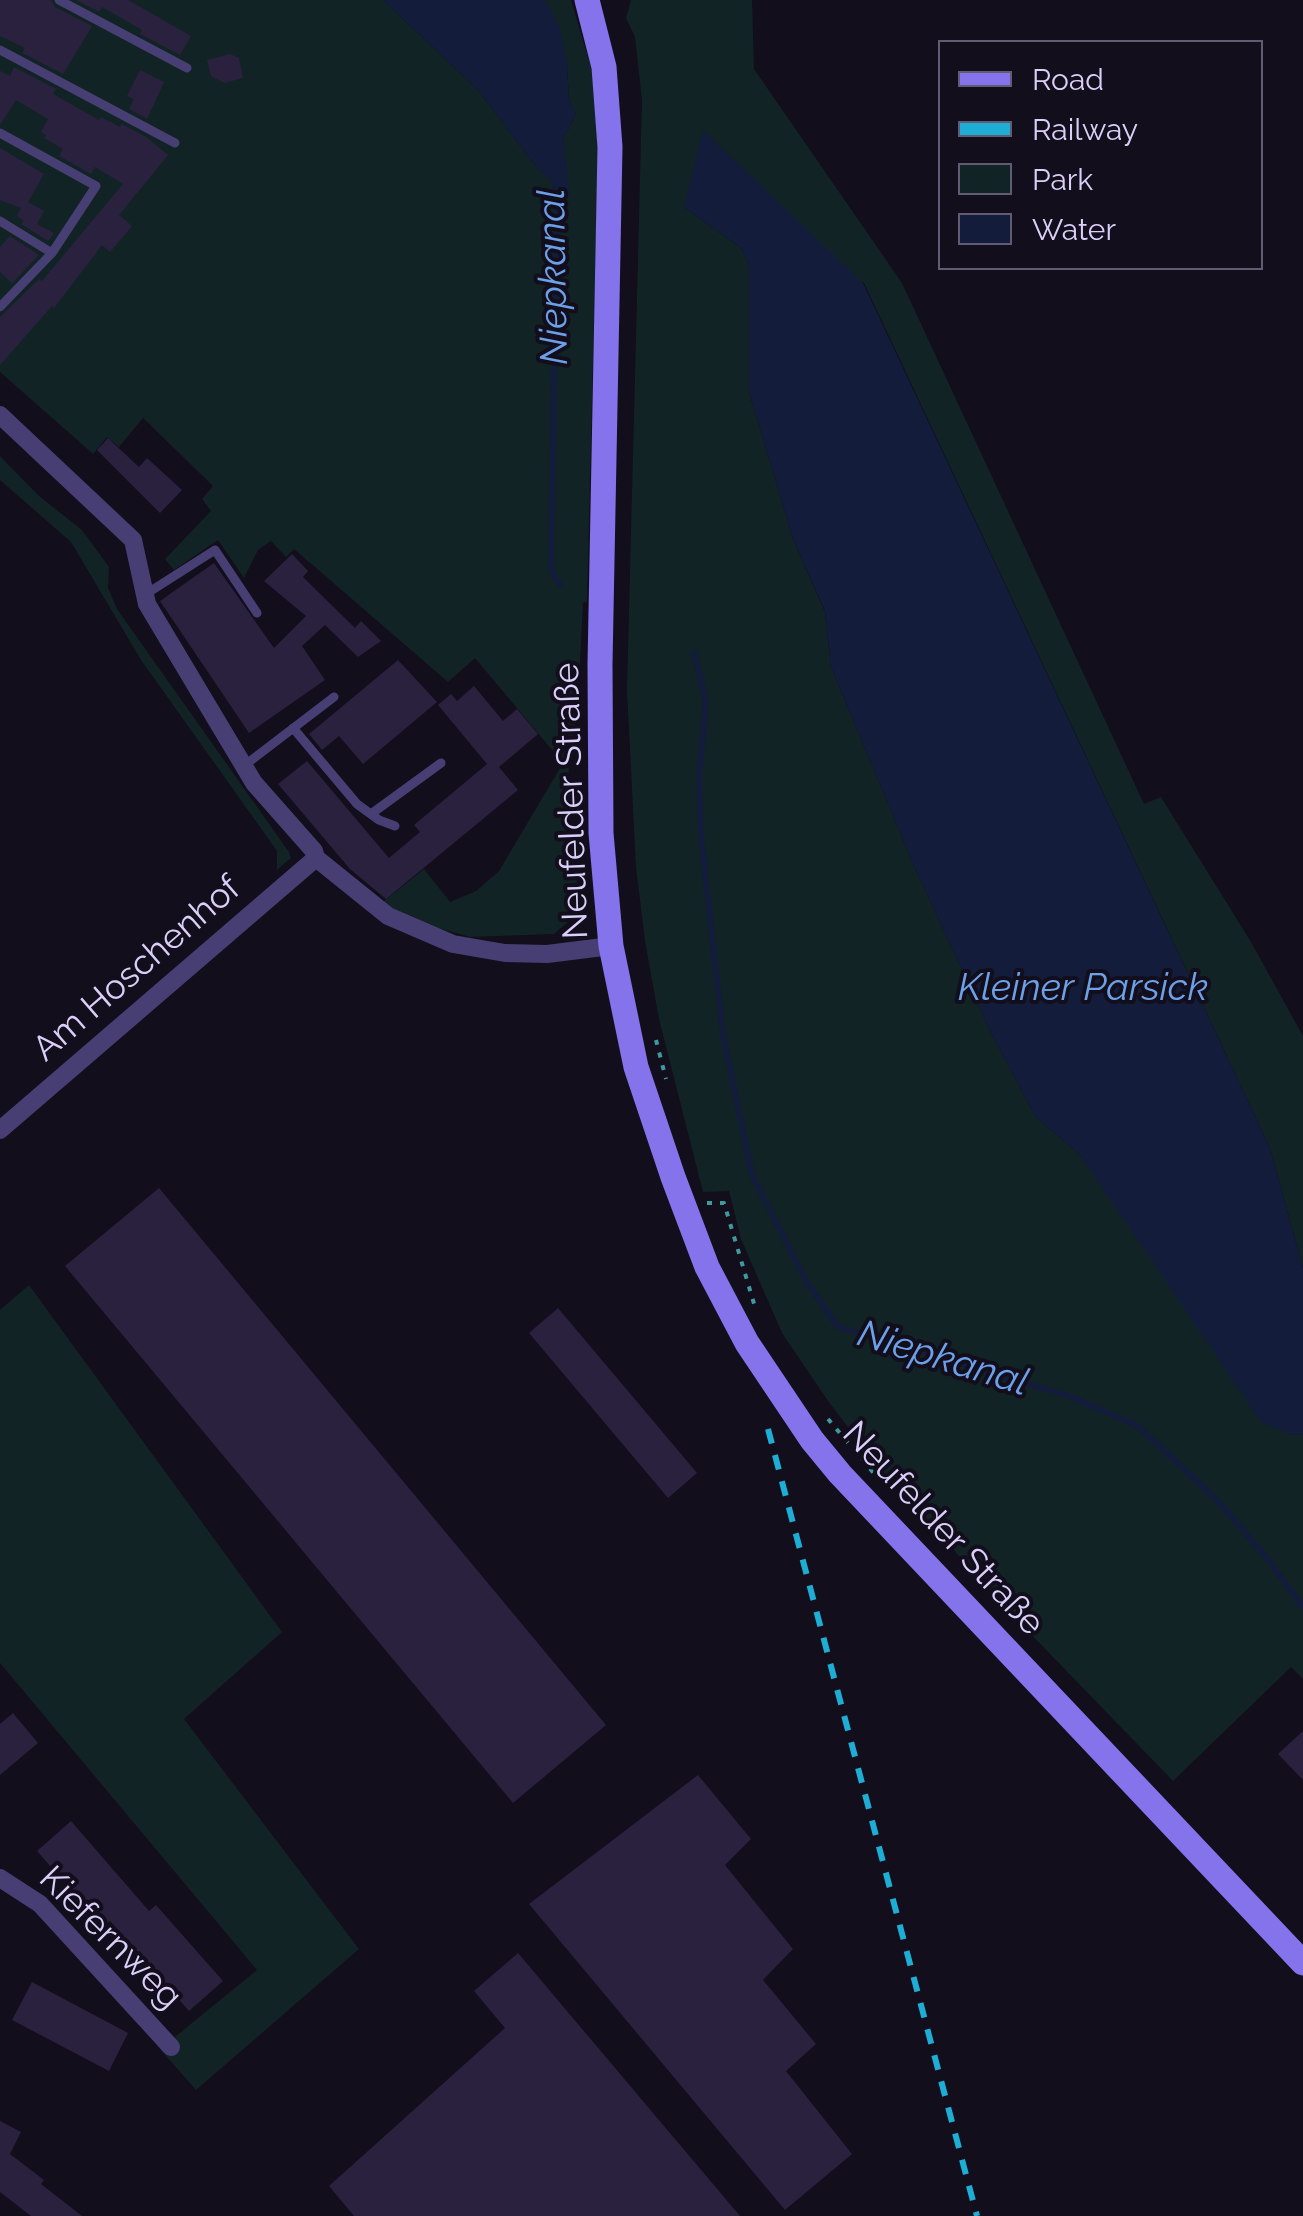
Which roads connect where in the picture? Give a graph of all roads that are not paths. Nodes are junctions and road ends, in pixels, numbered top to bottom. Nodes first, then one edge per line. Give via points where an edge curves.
1 (60, 0) edge
2 (593, 1) edge
3 (0, 50) edge
4 (187, 68) dead end
5 (0, 134) edge
6 (175, 143) dead end
7 (0, 222) edge
8 (52, 253) junction
9 (0, 306) edge
10 (0, 415) edge
11 (145, 595) junction
12 (258, 613) dead end
13 (334, 697) dead end
14 (293, 728) junction
15 (442, 764) dead end
16 (244, 766) junction
17 (372, 814) junction
18 (396, 826) dead end
19 (316, 858) junction
20 (611, 946) junction
21 (0, 1130) edge
22 (0, 1878) edge
23 (1303, 1962) edge
24 (171, 2047) dead end

1 - 4 lane
2 - 20 main road, Neufelder Straße via 610,148 598,775
3 - 6 lane
5 - 8 lane via 96,186
7 - 8 lane
8 - 9 lane
10 - 11 street via 132,540
11 - 12 lane via 215,550
11 - 16 street
13 - 14 lane
14 - 16 lane
14 - 17 lane
15 - 17 lane
16 - 19 street
17 - 18 lane
19 - 20 street via 388,916 454,944 546,954
19 - 21 street, Am Hoschenhof
20 - 23 main road, Neufelder Straße via 636,1066 680,1195 707,1267 776,1386 840,1474
22 - 24 street, Kiefernweg via 40,1904

